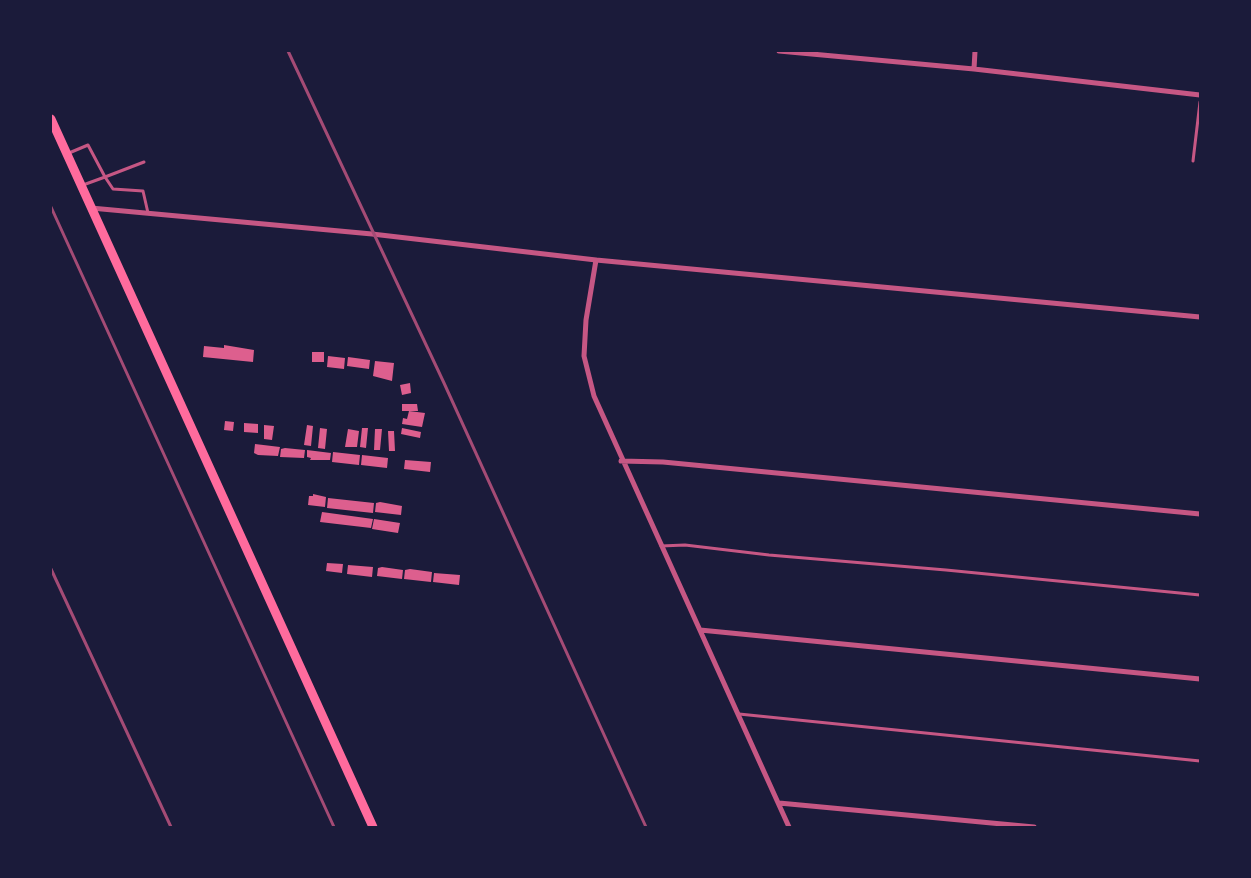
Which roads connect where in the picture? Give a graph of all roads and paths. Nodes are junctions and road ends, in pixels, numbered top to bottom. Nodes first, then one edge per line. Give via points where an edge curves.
1 (779, 51) edge
2 (975, 51) edge
3 (974, 69) junction
4 (1200, 95) edge
5 (1200, 102) edge
6 (51, 118) edge
7 (67, 154) junction
8 (1193, 161) dead end
9 (144, 162) dead end
10 (104, 177) junction
11 (82, 186) junction
12 (91, 208) junction
13 (148, 213) junction
14 (596, 260) junction
15 (1200, 317) edge
16 (622, 461) junction
17 (1200, 514) edge
18 (661, 546) junction
19 (1200, 595) edge
20 (700, 630) junction
21 (1200, 679) edge
22 (738, 714) junction
23 (1200, 761) edge
24 (778, 803) junction
25 (374, 827) edge
26 (789, 827) edge
27 (1034, 827) edge

1 - 3 street
2 - 3 street
3 - 4 street
5 - 8 lane
6 - 7 main road
7 - 10 lane via 88,145
7 - 11 main road
9 - 10 lane
10 - 11 lane
10 - 13 lane via 113,189 143,191
11 - 12 main road
12 - 13 street
12 - 25 main road
13 - 14 street
14 - 15 street
14 - 16 street via 584,356 594,396
16 - 17 street via 663,462
16 - 18 street
18 - 19 lane via 685,544 769,555
18 - 20 street
20 - 21 street
20 - 22 street
22 - 23 lane
22 - 24 street
24 - 26 street
24 - 27 street

